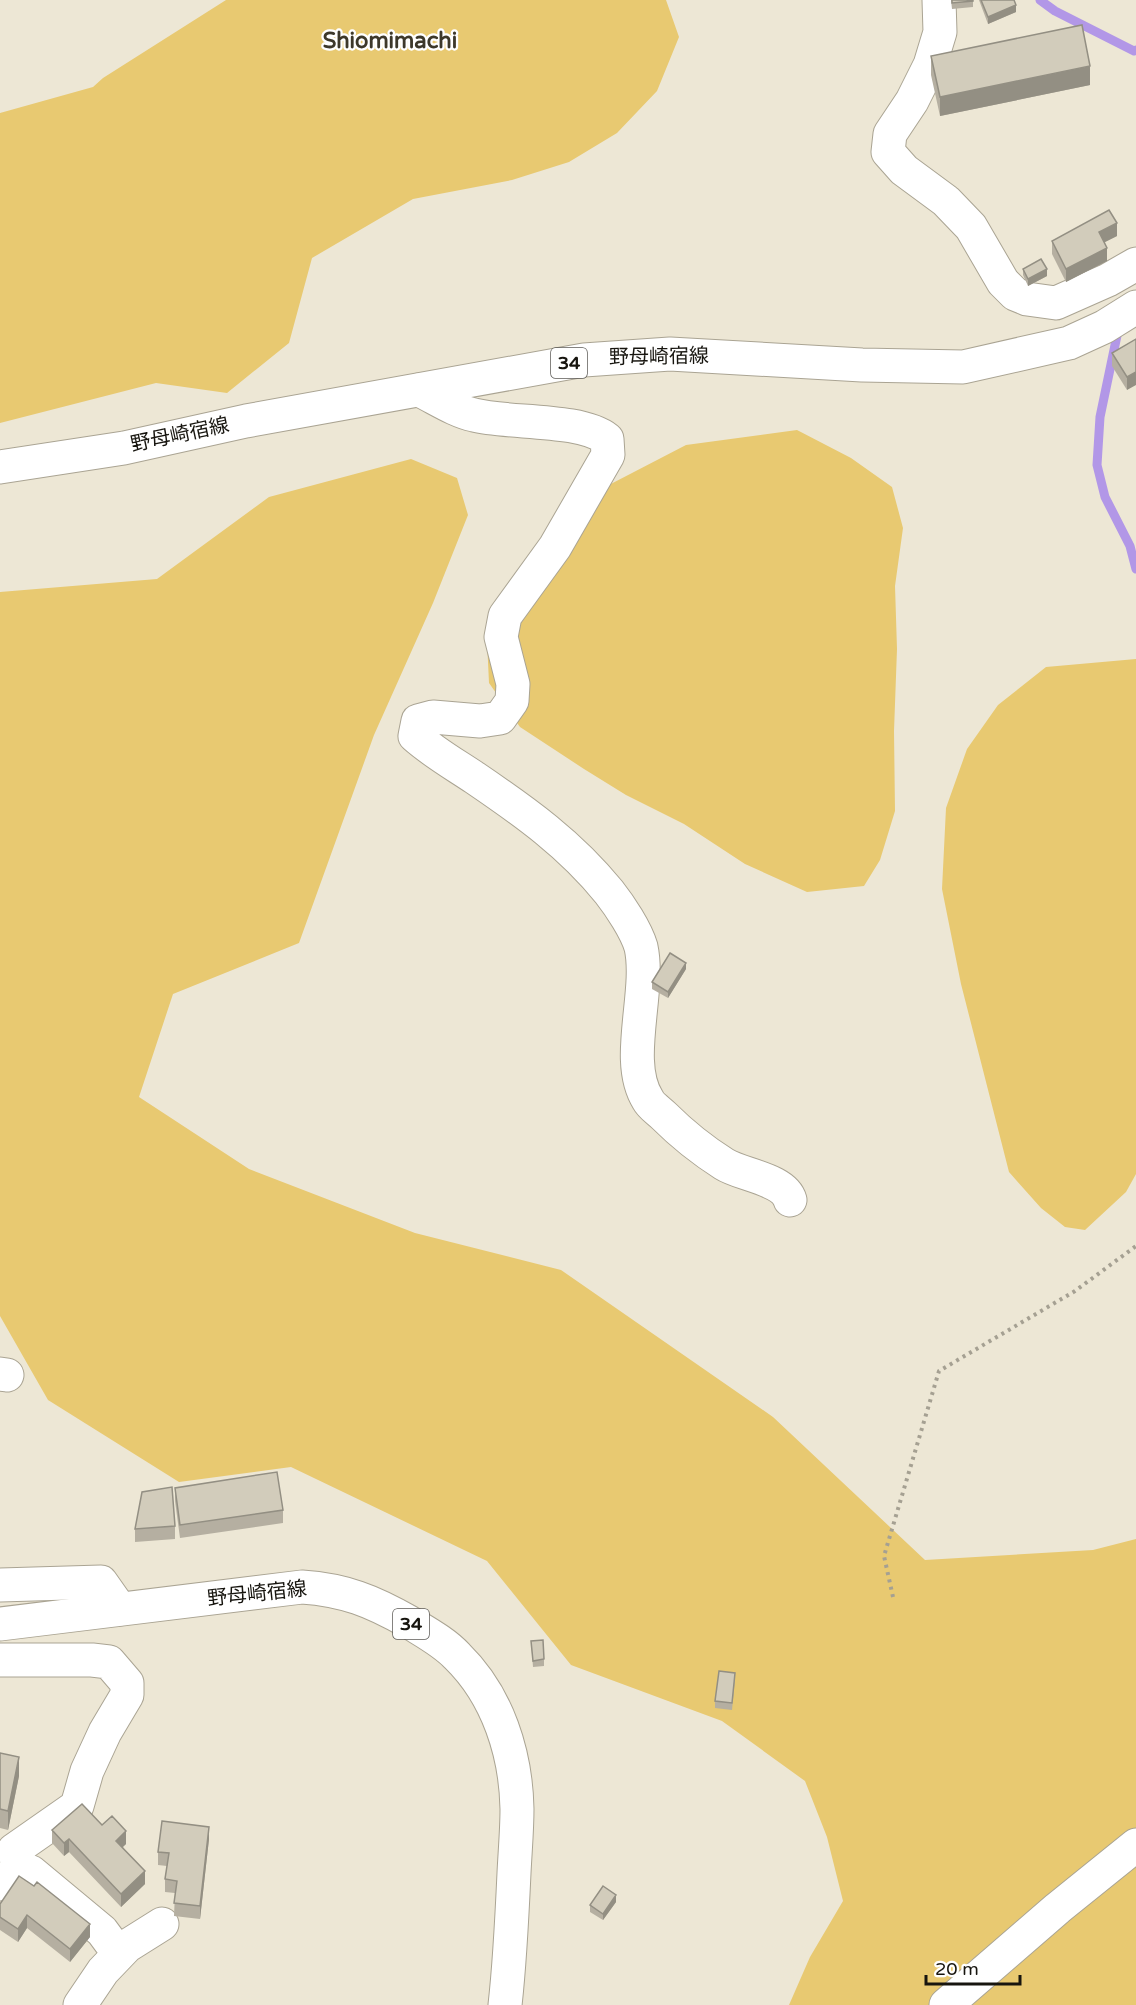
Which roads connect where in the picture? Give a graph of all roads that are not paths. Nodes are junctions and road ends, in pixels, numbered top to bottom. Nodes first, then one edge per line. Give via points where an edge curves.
1 (939, 0) edge
2 (1136, 264) edge
3 (1136, 307) edge
4 (419, 390) junction
5 (0, 467) edge
6 (790, 1200) dead end
7 (0, 1585) edge
8 (120, 1609) junction
9 (0, 1624) edge
10 (0, 1660) edge
11 (1136, 1845) edge
12 (9, 1876) edge
13 (162, 1924) dead end
14 (119, 1954) junction
15 (80, 2005) edge
16 (505, 2005) edge
17 (946, 2005) edge

1 - 2 street via 940,32 930,65 890,134 888,152 971,227 1015,294 1056,303
3 - 4 street, 野母崎宿線 / 34 via 1069,343 963,367 670,354 584,360
4 - 5 street, 野母崎宿線 / 34 via 124,448
4 - 6 street via 473,415 580,427 599,432 607,439 608,455 567,527 505,616 501,637 513,684 512,701 500,718 480,721 433,717 418,721 415,736 557,837 588,866 621,906 640,946 643,978 638,1076 648,1101 695,1144 727,1166 780,1187
7 - 8 street via 101,1582
8 - 9 street, 野母崎宿線 / 34
8 - 16 street, 野母崎宿線 / 34 via 302,1587 330,1589 389,1611 456,1654 473,1673 496,1713 508,1741 514,1772 517,1810
10 - 12 street via 109,1662 127,1683 127,1695 87,1771 77,1806 14,1850
11 - 17 street
12 - 14 street via 31,1872 102,1931
13 - 14 street
14 - 15 street

